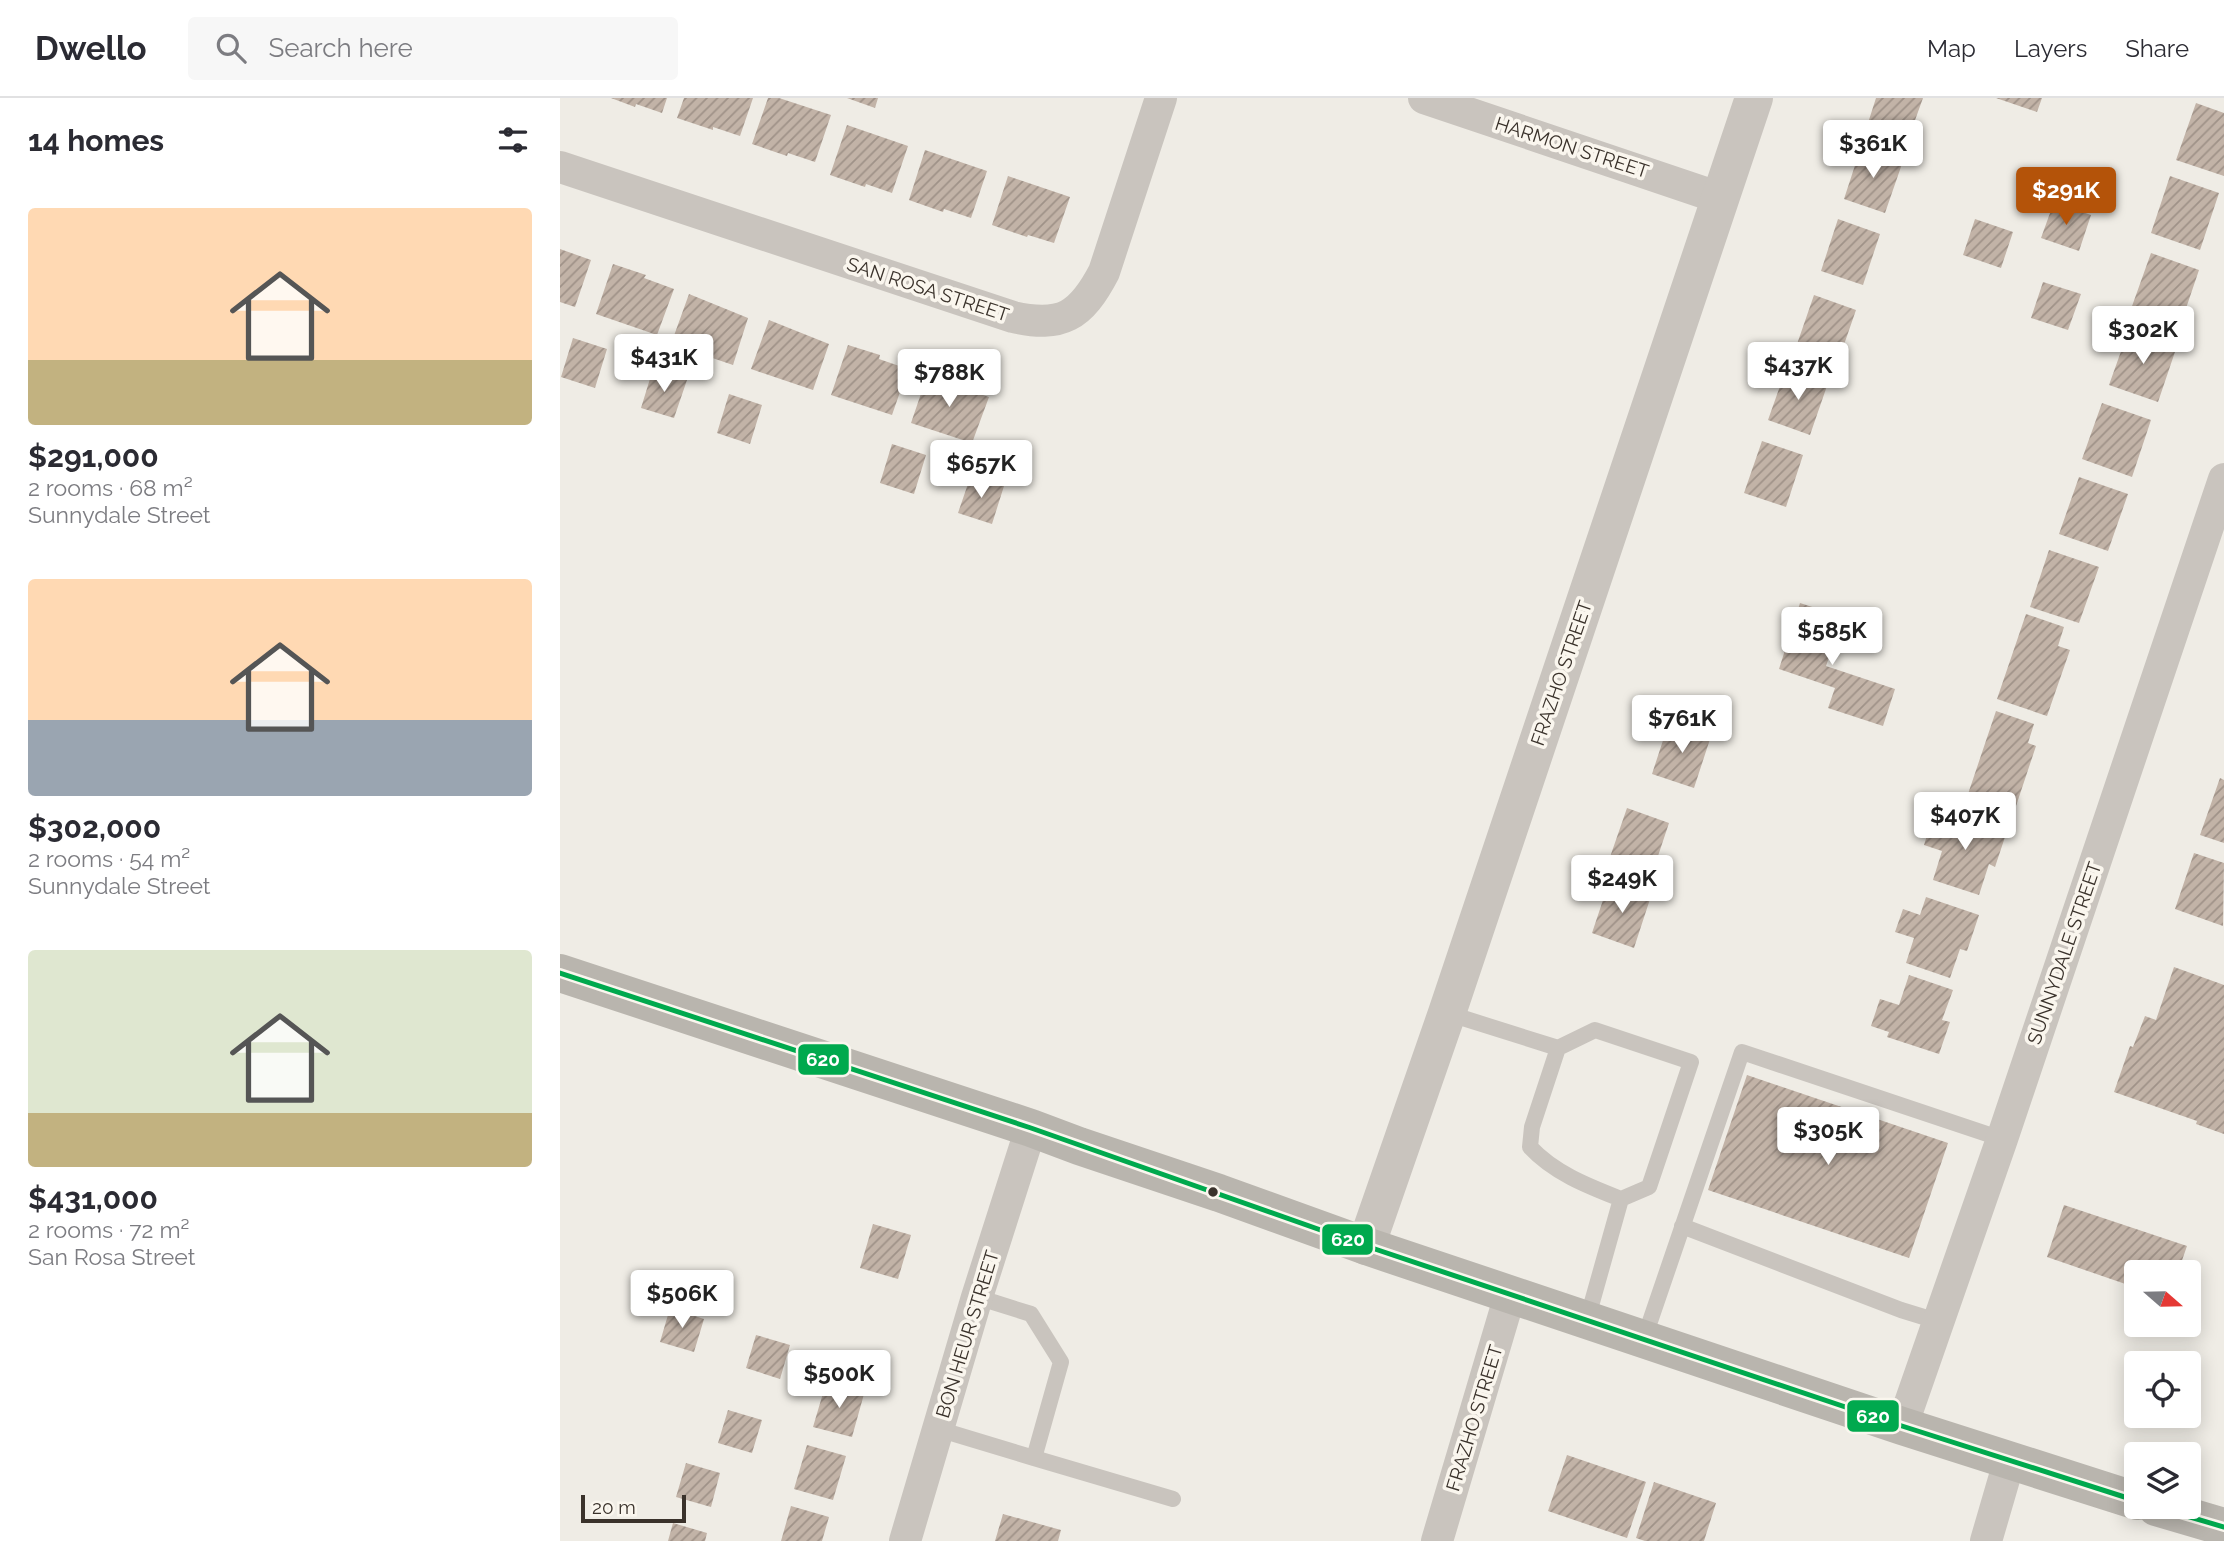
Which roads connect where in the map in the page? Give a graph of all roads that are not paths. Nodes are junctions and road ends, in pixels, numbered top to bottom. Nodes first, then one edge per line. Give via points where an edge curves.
1 (1161, 98) edge
2 (1424, 98) edge
3 (1754, 98) edge
4 (560, 167) edge
5 (1720, 198) junction
6 (2224, 479) edge
7 (560, 973) edge
8 (1447, 1013) junction
9 (1558, 1048) junction
10 (1031, 1128) junction
11 (2002, 1139) junction
12 (1621, 1199) junction
13 (1682, 1226) junction
14 (1366, 1247) junction
15 (1510, 1295) junction
16 (977, 1297) junction
17 (1587, 1320) junction
18 (1940, 1322) junction
19 (1644, 1339) junction
20 (1902, 1426) junction
21 (938, 1429) junction
22 (1034, 1458) junction
23 (2009, 1462) junction
24 (2124, 1497) edge
25 (1173, 1499) dead end
26 (2197, 1519) edge
27 (2224, 1527) edge
28 (905, 1541) edge
29 (1437, 1541) edge
30 (1986, 1541) edge

1 - 4 street, SAN ROSA STREET via 1104,272 1079,310 1055,321 1013,317
2 - 5 street, HARMON STREET
3 - 5 street, FRAZHO STREET
5 - 8 street, FRAZHO STREET
6 - 11 street, SUNNYDALE STREET
7 - 10 main road
8 - 9 lane
8 - 14 street, FRAZHO STREET
9 - 12 lane via 1532,1127 1530,1147 1542,1161
9 - 12 lane via 1595,1030 1691,1062 1648,1187
10 - 14 main road
10 - 16 street, BON HEUR STREET
11 - 13 lane via 1742,1052
11 - 18 street, SUNNYDALE STREET
12 - 17 lane
13 - 18 lane
13 - 19 lane
14 - 15 main road
15 - 17 main road
15 - 29 street, FRAZHO STREET
16 - 21 street, BON HEUR STREET
16 - 22 lane via 1031,1314 1061,1362
17 - 19 main road
18 - 20 street, SUNNYDALE STREET
19 - 20 main road
20 - 23 main road
21 - 22 lane
21 - 28 street, BON HEUR STREET
22 - 25 lane
23 - 24 main road
23 - 30 street
26 - 27 main road

